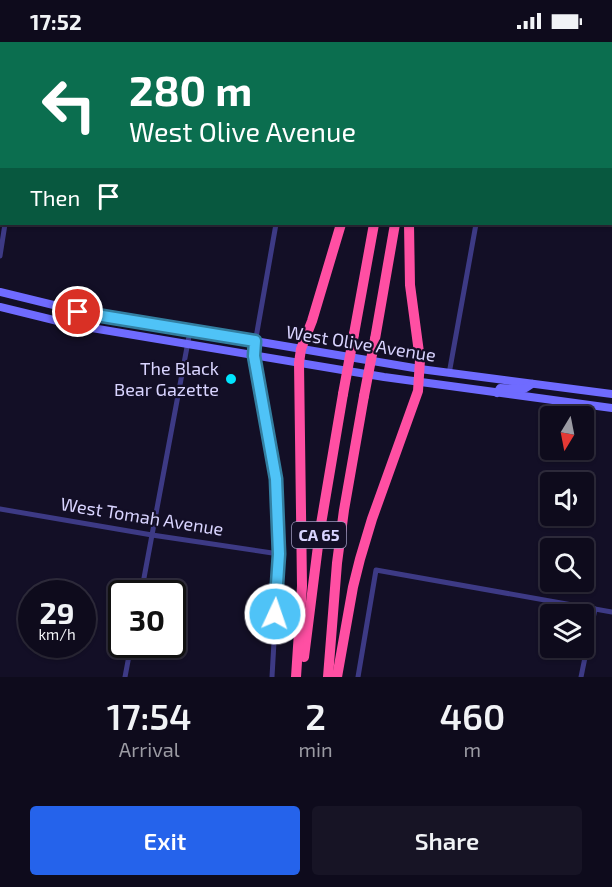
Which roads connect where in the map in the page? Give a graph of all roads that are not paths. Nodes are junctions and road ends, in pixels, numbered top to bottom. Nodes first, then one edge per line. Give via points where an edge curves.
1 (5, 225) edge
2 (276, 225) edge
3 (341, 225) edge
4 (374, 225) edge
5 (395, 225) edge
6 (409, 225) edge
7 (476, 225) edge
8 (0, 256) edge
9 (0, 292) edge
10 (0, 307) edge
11 (190, 331) junction
12 (187, 345) junction
13 (254, 348) junction
14 (301, 349) junction
15 (299, 363) junction
16 (420, 369) junction
17 (449, 374) junction
18 (419, 383) junction
19 (532, 384) junction
20 (497, 393) junction
21 (612, 394) edge
22 (612, 408) edge
23 (0, 509) edge
24 (152, 534) junction
25 (279, 554) junction
26 (144, 580) edge
27 (595, 609) junction
28 (612, 612) edge
29 (129, 658) edge
30 (126, 677) edge
31 (272, 677) edge
32 (296, 677) edge
33 (302, 677) edge
34 (328, 677) edge
35 (337, 677) edge
36 (358, 677) edge
37 (582, 677) edge

1 - 8 street
2 - 13 street
3 - 14 highway
4 - 33 highway, CA 65, bridge via 320,530
5 - 34 highway, CA 65, bridge via 341,533
6 - 16 highway via 409,272
7 - 17 street
9 - 11 main road, West Olive Avenue via 78,312
10 - 12 main road, West Olive Avenue
11 - 12 street
11 - 13 main road, West Olive Avenue
12 - 13 main road, West Olive Avenue
12 - 24 street
13 - 14 main road, West Olive Avenue
13 - 15 main road, West Olive Avenue
13 - 25 street via 276,479
14 - 15 highway
14 - 16 main road, West Olive Avenue
15 - 18 main road, West Olive Avenue
15 - 32 highway via 302,586
16 - 17 main road, West Olive Avenue
16 - 18 highway
17 - 19 main road, West Olive Avenue
18 - 20 main road, West Olive Avenue
18 - 35 highway via 360,559
19 - 20 main road via 522,389 500,388
19 - 21 main road, West Olive Avenue
20 - 22 main road, West Olive Avenue
23 - 24 street, West Tomah Avenue
24 - 25 street, West Tomah Avenue
24 - 26 street
25 - 31 street
27 - 28 street
27 - 36 street via 376,570
27 - 37 street
29 - 30 street

